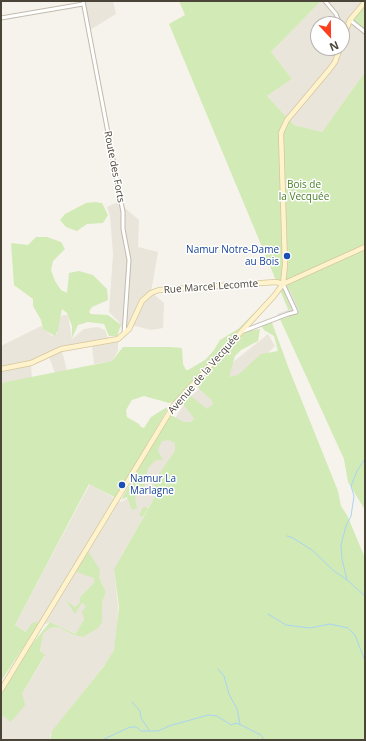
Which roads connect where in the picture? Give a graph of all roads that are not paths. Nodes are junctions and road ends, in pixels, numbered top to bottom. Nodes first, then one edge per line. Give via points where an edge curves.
1 (325, 1) edge
2 (83, 2) edge
3 (365, 2) edge
4 (337, 16) edge
5 (1, 18) edge
6 (350, 20) joint
7 (365, 32) edge
8 (337, 56) edge
9 (365, 247) edge
10 (283, 284) junction
11 (241, 332) junction
12 (124, 334) junction
13 (1, 369) edge
14 (1, 690) edge

1 - 4 street
2 - 5 street
2 - 12 street, Route des Forts via 123,212 129,260
3 - 6 main road
6 - 7 street
8 - 10 main road via 329,70 287,120 281,133 285,265
9 - 10 main road
10 - 11 main road, Avenue de la Vecquée
10 - 11 street via 296,312
10 - 12 main road, Rue Marcel Lecomte via 276,282 155,291 142,301 132,325
11 - 14 main road, Avenue de la Vecquée via 174,405
12 - 13 main road via 118,339 61,349 31,363

